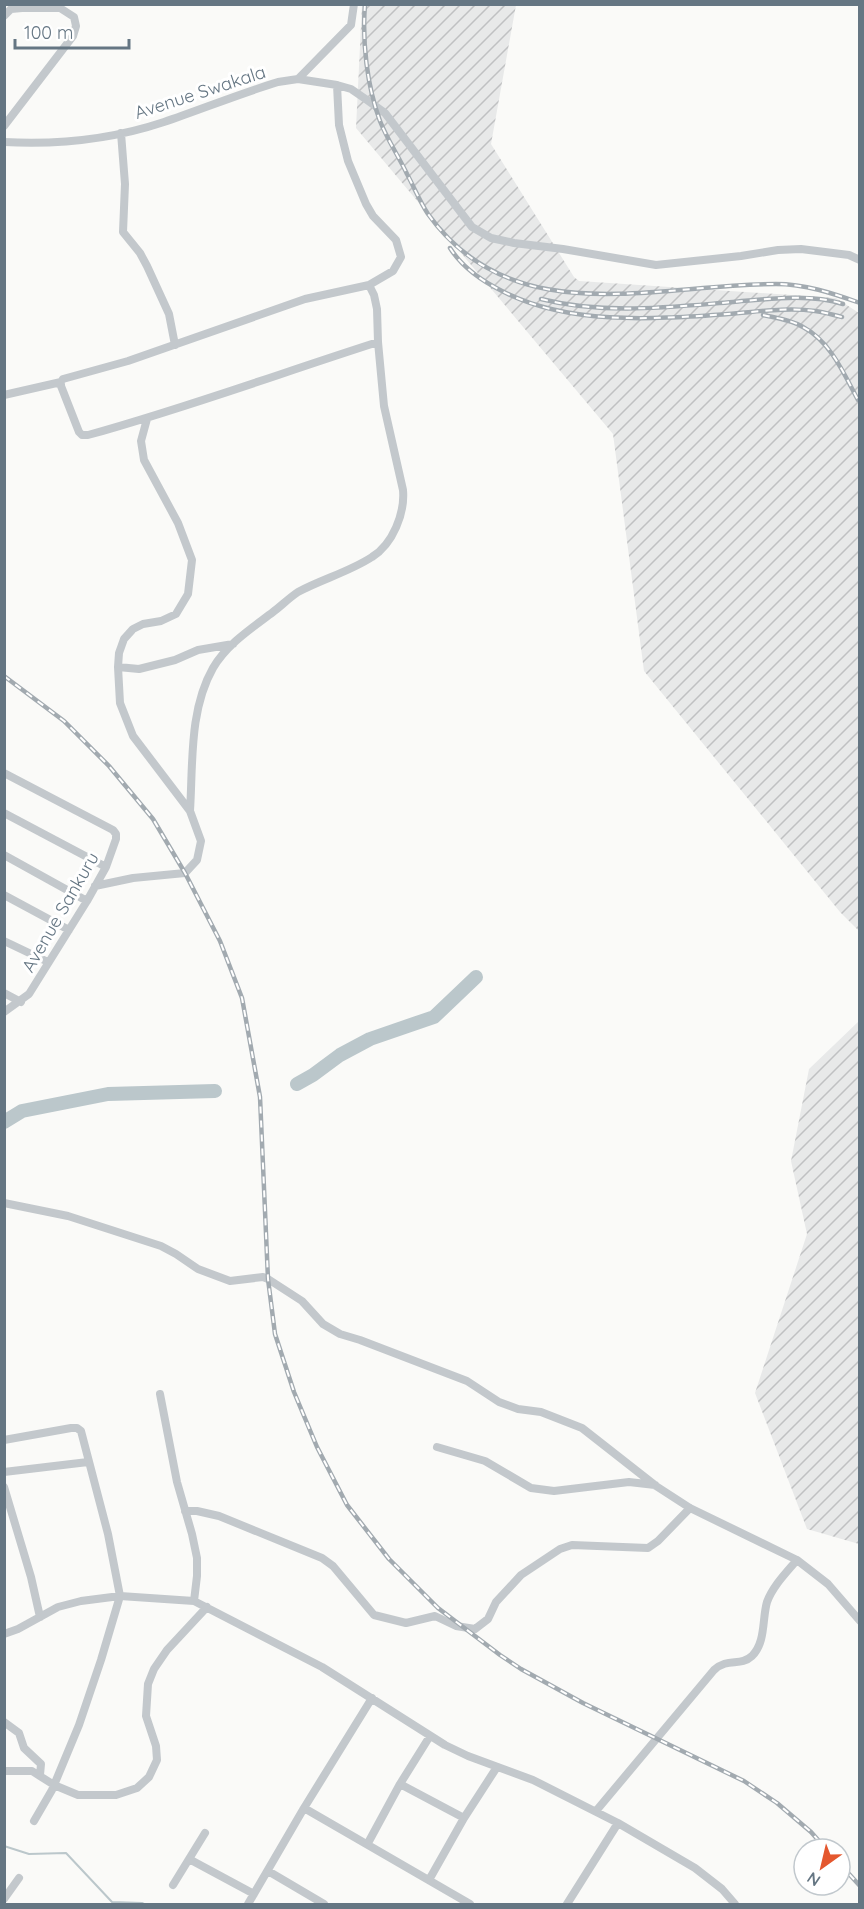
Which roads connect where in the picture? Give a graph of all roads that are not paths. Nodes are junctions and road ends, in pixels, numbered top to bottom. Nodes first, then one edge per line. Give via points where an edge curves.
1 (354, 4) edge
2 (4, 16) edge
3 (298, 79) junction
4 (337, 85) junction
5 (4, 126) edge
6 (121, 133) junction
7 (4, 142) edge
8 (860, 260) edge
9 (369, 285) junction
10 (378, 342) junction
11 (175, 345) junction
12 (61, 382) junction
13 (4, 395) edge
14 (147, 419) junction
15 (233, 644) junction
16 (118, 667) junction
17 (4, 773) edge
18 (190, 811) junction
19 (4, 813) edge
20 (4, 855) edge
21 (106, 867) junction
22 (95, 886) junction
23 (4, 895) edge
24 (87, 901) junction
25 (69, 930) junction
26 (4, 941) edge
27 (48, 962) junction
28 (4, 993) edge
29 (21, 1002) junction
30 (4, 1012) edge
31 (4, 1203) edge
32 (160, 1394) dead end
33 (4, 1440) edge
34 (437, 1447) dead end
35 (88, 1462) junction
36 (4, 1472) edge
37 (656, 1486) junction
38 (4, 1487) edge
39 (690, 1508) junction
40 (185, 1511) junction
41 (796, 1560) junction
42 (120, 1596) junction
43 (194, 1601) junction
44 (207, 1607) junction
45 (40, 1617) junction
46 (860, 1622) edge
47 (4, 1634) edge
48 (372, 1698) junction
49 (4, 1722) edge
50 (430, 1736) junction
51 (497, 1767) junction
52 (4, 1771) edge
53 (40, 1775) junction
54 (400, 1784) junction
55 (54, 1785) junction
56 (304, 1808) junction
57 (596, 1811) junction
58 (464, 1818) junction
59 (34, 1821) dead end
60 (618, 1823) junction
61 (205, 1833) dead end
62 (368, 1843) junction
63 (189, 1859) junction
64 (268, 1871) junction
65 (19, 1878) dead end
66 (429, 1880) junction
67 (173, 1885) dead end
68 (254, 1894) junction
69 (4, 1899) edge
70 (248, 1905) edge
71 (324, 1905) edge
72 (470, 1905) edge
73 (567, 1905) edge
74 (735, 1905) edge

1 - 3 street via 351,25
2 - 5 street via 11,9 60,9 74,17 76,26
3 - 4 street
3 - 6 street, Avenue Swakala via 251,90 162,123
4 - 8 street via 351,89 385,113 472,227 491,238 656,265 801,249
4 - 9 street via 339,125 348,161 366,204 396,240 401,257 393,271
6 - 7 street, Avenue Swakala via 71,142
6 - 11 street via 123,232 140,253 169,314
9 - 10 street via 377,309
9 - 11 street via 305,299
10 - 14 street
10 - 15 street via 384,406 403,490 402,515 388,541 374,556 297,593
11 - 12 street
12 - 13 street
12 - 14 street via 82,435
14 - 16 street via 141,441 144,460 178,523 192,560 188,594 176,614 133,628 124,639
15 - 16 street via 198,650 139,669
15 - 18 street via 214,668 203,694 195,727
16 - 18 street via 120,703 133,736
17 - 21 street, Avenue Sankuru via 112,830 116,839
18 - 22 street via 201,841 197,860 185,873
19 - 21 street
20 - 24 street
21 - 22 street, Avenue Sankuru
22 - 24 street, Avenue Sankuru
23 - 25 street
24 - 25 street, Avenue Sankuru
25 - 27 street, Avenue Sankuru
26 - 27 street
27 - 29 street, Avenue Sankuru
28 - 29 street
29 - 30 street, Avenue Sankuru
31 - 37 street via 68,1216 161,1246 198,1269 230,1281 268,1279 302,1301 323,1324 340,1334 457,1377 499,1402 541,1412 582,1428
32 - 40 street
33 - 35 street via 77,1428
34 - 37 street via 485,1461 531,1488 554,1491 629,1482
35 - 36 street
35 - 42 street
37 - 39 street
38 - 45 street
39 - 40 street via 648,1548 572,1545 560,1549 521,1575 475,1629 456,1626 435,1616 406,1623 374,1615 322,1558 219,1516
39 - 41 street
40 - 43 street via 197,1558
41 - 46 street via 828,1584
41 - 57 street via 776,1584 767,1603 761,1640 754,1654 746,1661 721,1663
42 - 43 street
42 - 45 street via 58,1607
42 - 55 street via 79,1725
43 - 44 street
44 - 48 street
44 - 55 street via 167,1650 148,1684 146,1716 157,1760 149,1777 137,1788 116,1795 78,1795
45 - 47 street
48 - 50 street
48 - 56 street
49 - 53 street via 19,1733 24,1748 41,1764
50 - 51 street
50 - 54 street
51 - 57 street
51 - 58 street
52 - 53 street via 32,1771
53 - 55 street
54 - 58 street
54 - 62 street
55 - 59 street
56 - 62 street
56 - 64 street
57 - 60 street
58 - 66 street
60 - 73 street
60 - 74 street via 695,1868
61 - 63 street
62 - 66 street
63 - 67 street
63 - 68 street
64 - 68 street
64 - 71 street
65 - 69 street
66 - 72 street
68 - 70 street

